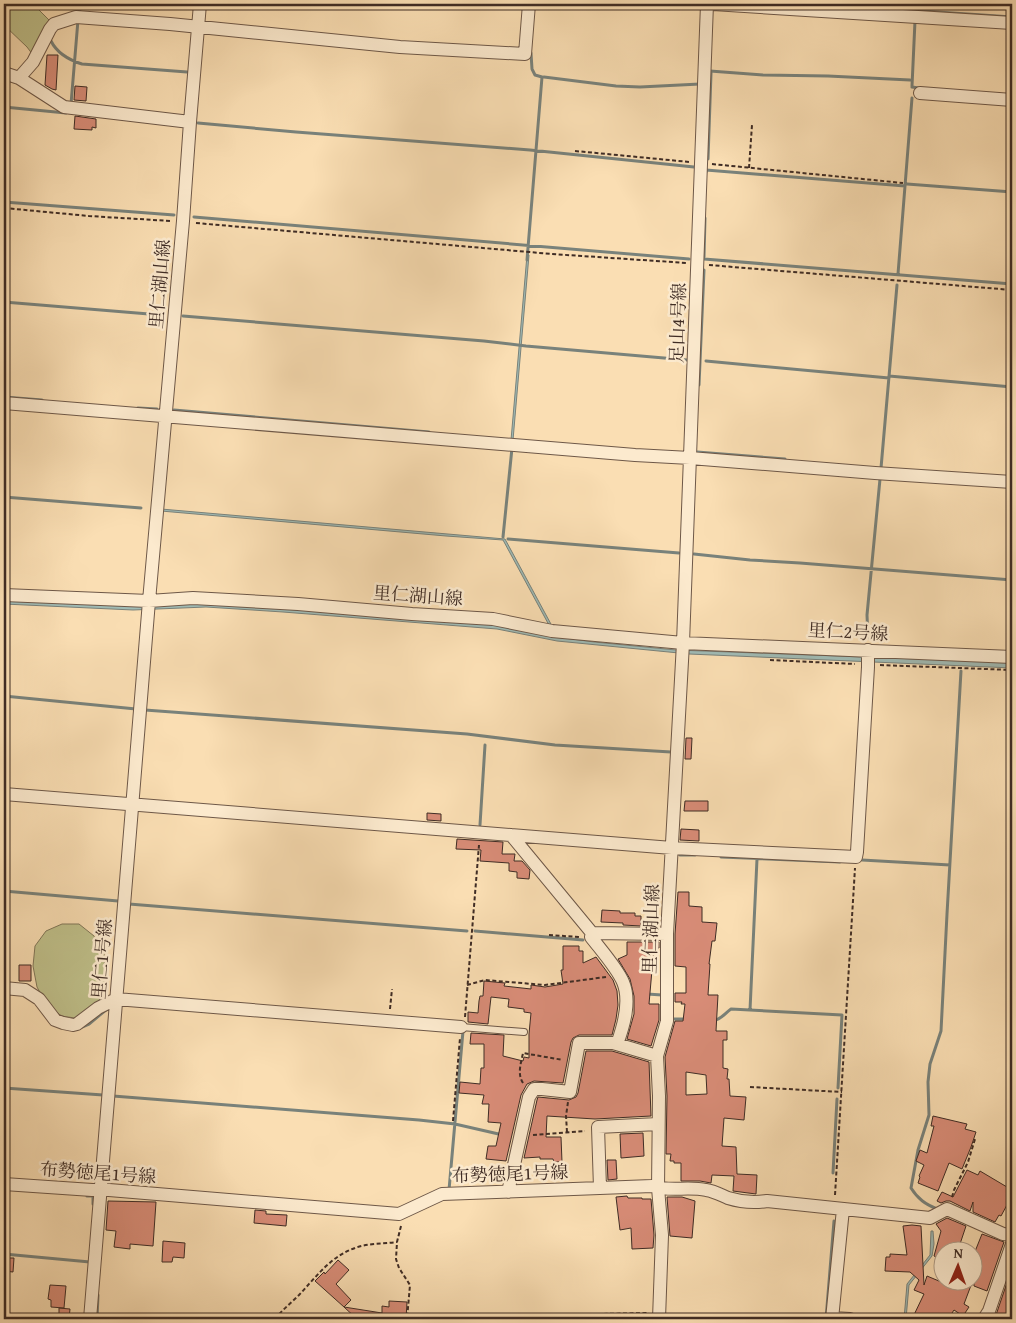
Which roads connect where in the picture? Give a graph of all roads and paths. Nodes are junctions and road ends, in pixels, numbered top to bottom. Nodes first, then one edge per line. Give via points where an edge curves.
1 (200, 4) edge
2 (528, 4) edge
3 (707, 4) edge
4 (713, 4) edge
5 (1012, 23) edge
6 (197, 27) junction
7 (4, 73) edge
8 (19, 78) junction
9 (920, 93) dead end
10 (1012, 100) edge
11 (190, 122) junction
12 (752, 125) dead end
13 (575, 151) dead end
14 (702, 163) junction
15 (749, 169) junction
16 (903, 184) dead end
17 (4, 208) edge
18 (183, 221) junction
19 (698, 264) junction
20 (1012, 290) edge
21 (4, 403) edge
22 (166, 415) junction
23 (690, 458) junction
24 (1012, 482) edge
25 (4, 595) edge
26 (149, 601) junction
27 (683, 643) junction
28 (868, 650) junction
29 (1012, 657) edge
30 (770, 660) dead end
31 (868, 664) junction
32 (1012, 670) edge
33 (4, 794) edge
34 (132, 805) junction
35 (480, 833) junction
36 (511, 835) junction
37 (672, 848) junction
38 (856, 857) junction
39 (667, 934) junction
40 (549, 935) dead end
41 (592, 935) junction
42 (619, 975) junction
43 (467, 985) junction
44 (4, 988) edge
45 (392, 989) dead end
46 (116, 999) junction
47 (389, 1021) junction
48 (461, 1027) junction
49 (524, 1032) dead end
50 (617, 1044) junction
51 (657, 1056) junction
52 (576, 1062) junction
53 (750, 1087) dead end
54 (532, 1091) junction
55 (569, 1092) junction
56 (842, 1092) junction
57 (453, 1121) dead end
58 (658, 1124) junction
59 (598, 1129) junction
60 (567, 1132) junction
61 (520, 1135) junction
62 (975, 1139) dead end
63 (4, 1184) edge
64 (600, 1188) junction
65 (658, 1188) junction
66 (100, 1190) junction
67 (508, 1192) junction
68 (839, 1208) junction
69 (949, 1209) junction
70 (401, 1214) junction
71 (1012, 1235) edge
72 (397, 1242) junction
73 (1012, 1244) edge
74 (506, 1316) dead end
75 (659, 1316) edge
76 (832, 1318) edge
77 (90, 1319) edge
78 (275, 1319) edge
79 (407, 1319) edge
80 (850, 1319) edge
81 (984, 1319) edge

1 - 6 street, 里仁湖山線
2 - 6 street via 525,54 400,47
3 - 14 street, 足山4号線
4 - 5 street
6 - 8 street via 76,17 54,24 33,62
6 - 11 street, 里仁湖山線
7 - 8 street
8 - 11 street via 64,107
9 - 10 street
11 - 18 street, 里仁湖山線
12 - 15 path
13 - 14 path
14 - 15 path
14 - 19 street, 足山4号線
15 - 16 path
17 - 18 path
18 - 19 path
18 - 22 street, 里仁湖山線
19 - 20 path
19 - 23 street, 足山4号線
21 - 22 street
22 - 23 street
22 - 26 street, 里仁湖山線
23 - 24 street
23 - 27 street, 足山4号線
25 - 26 street
26 - 27 street, 里仁湖山線 via 201,599 298,604 493,619 552,631
26 - 34 street, 里仁1号線
27 - 28 street, 里仁2号線
27 - 37 street, 里仁湖山線
28 - 29 street, 里仁2号線
28 - 31 street
30 - 31 path
31 - 32 path
31 - 38 street
33 - 34 street
34 - 35 street
34 - 46 street, 里仁1号線
35 - 36 street
35 - 43 path
36 - 37 street
36 - 41 street
37 - 38 street
37 - 39 street, 里仁湖山線
38 - 56 path
39 - 41 street
39 - 51 street, 里仁湖山線 via 667,1021
40 - 41 path via 584,938
41 - 42 street
42 - 43 path via 545,985 485,980
42 - 50 street via 627,1000
43 - 48 path via 465,1023
44 - 46 street via 25,990 39,999 55,1020 72,1025
45 - 47 path
46 - 47 street
46 - 66 street, 里仁1号線
47 - 48 street
48 - 49 lane
48 - 57 path
50 - 51 street
50 - 52 street via 579,1043
51 - 58 street, 里仁湖山線
52 - 54 path via 523,1053 520,1078
52 - 55 street
53 - 56 path
54 - 55 street
54 - 61 street
55 - 60 path
56 - 68 path
58 - 59 street
58 - 65 street, 里仁湖山線
59 - 60 path
59 - 64 street
60 - 61 path
61 - 67 street
62 - 69 path
63 - 66 street, 布勢徳尾1号線
64 - 65 street, 布勢徳尾1号線
64 - 67 street, 布勢徳尾1号線
65 - 68 street, 布勢徳尾1号線 via 706,1190 744,1201
65 - 75 street, 里仁湖山線 via 662,1235
66 - 70 street, 布勢徳尾1号線
66 - 77 street, 里仁1号線
67 - 70 street, 布勢徳尾1号線 via 442,1194
68 - 69 street, 布勢徳尾1号線 via 930,1218
68 - 76 street
69 - 71 street via 1003,1234
70 - 72 path
72 - 78 path via 368,1244 342,1254 325,1266
72 - 79 path via 396,1259 410,1285
73 - 81 street
74 - 75 path
76 - 80 street

